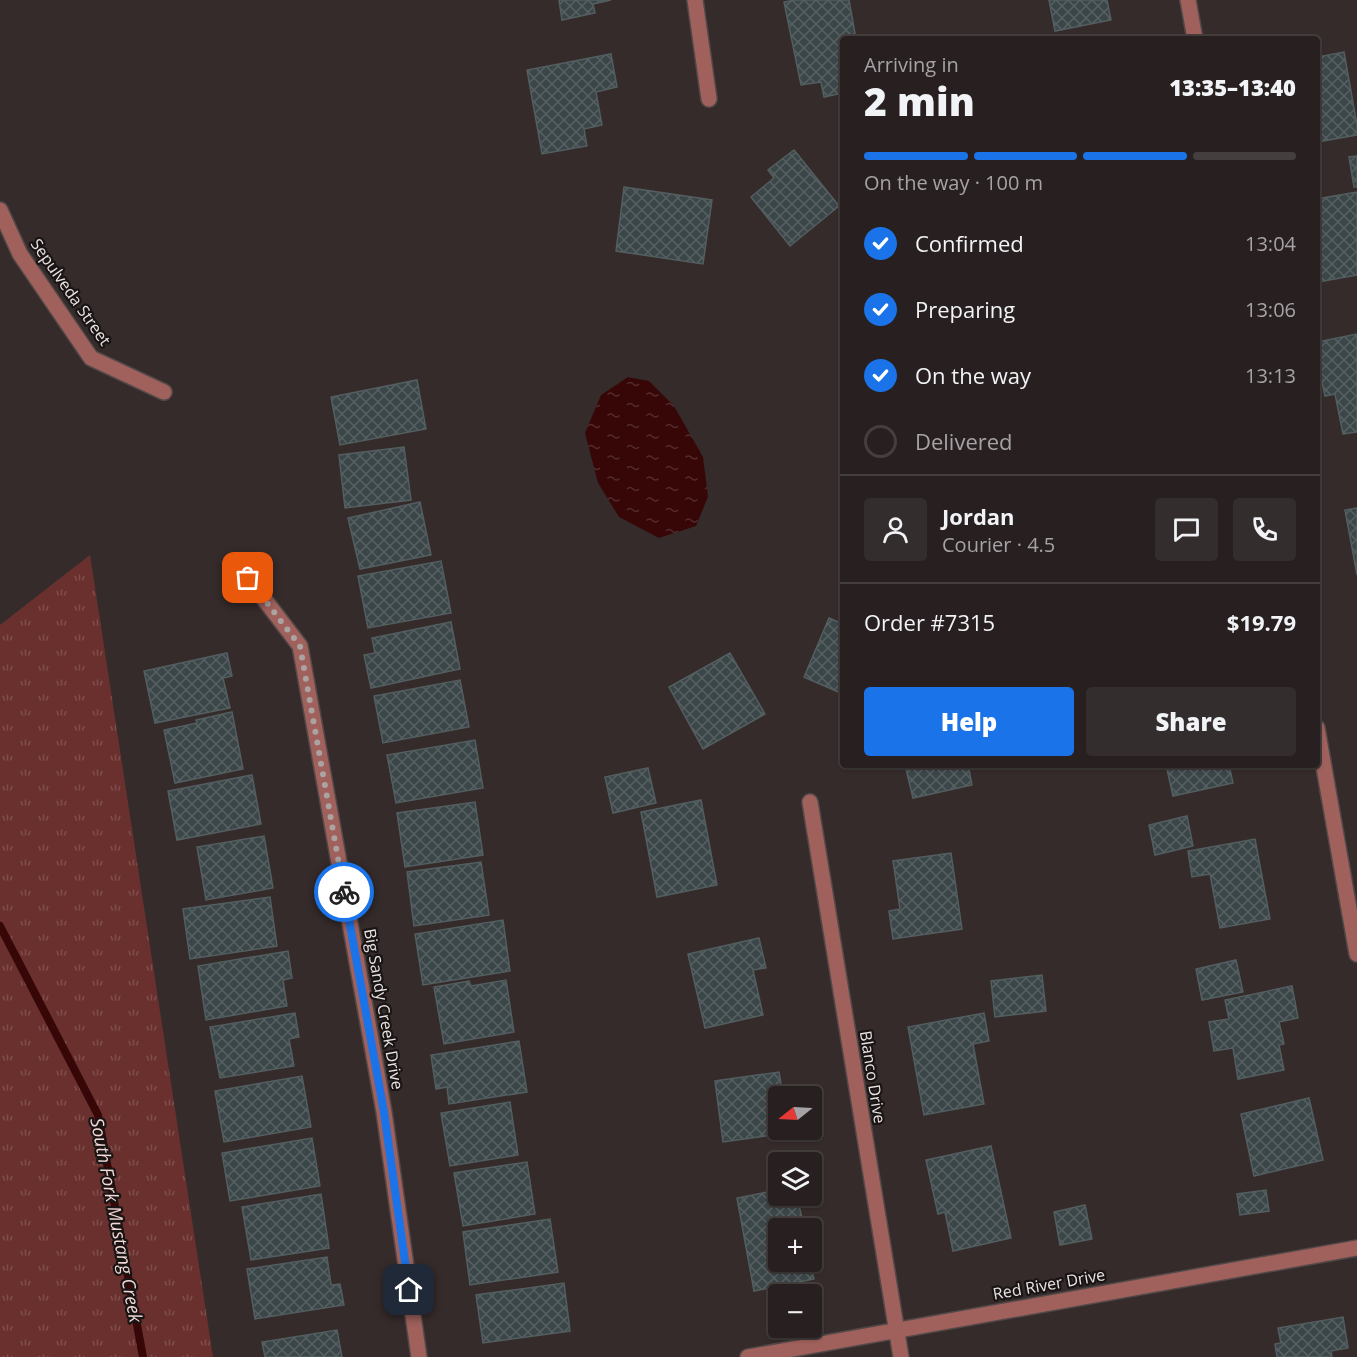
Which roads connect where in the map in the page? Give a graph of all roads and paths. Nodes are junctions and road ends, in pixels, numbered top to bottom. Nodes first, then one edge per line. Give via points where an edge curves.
1 (695, 0) edge
2 (1188, 0) edge
3 (1194, 36) edge
4 (709, 99) dead end
5 (0, 210) edge
6 (164, 392) dead end
7 (248, 578) dead end
8 (1320, 745) edge
9 (810, 802) dead end
10 (1357, 954) edge
11 (1357, 1248) edge
12 (896, 1330) junction
13 (419, 1357) edge
14 (748, 1357) edge
15 (901, 1357) edge

1 - 4 street
2 - 3 street
5 - 6 street, Sepulveda Street via 20,254 91,358
7 - 13 street, Big Sandy Creek Drive via 300,646 384,1112
8 - 10 street
9 - 12 street, Blanco Drive
11 - 12 street, Red River Drive
12 - 14 street, Red River Drive
12 - 15 street, Blanco Drive

